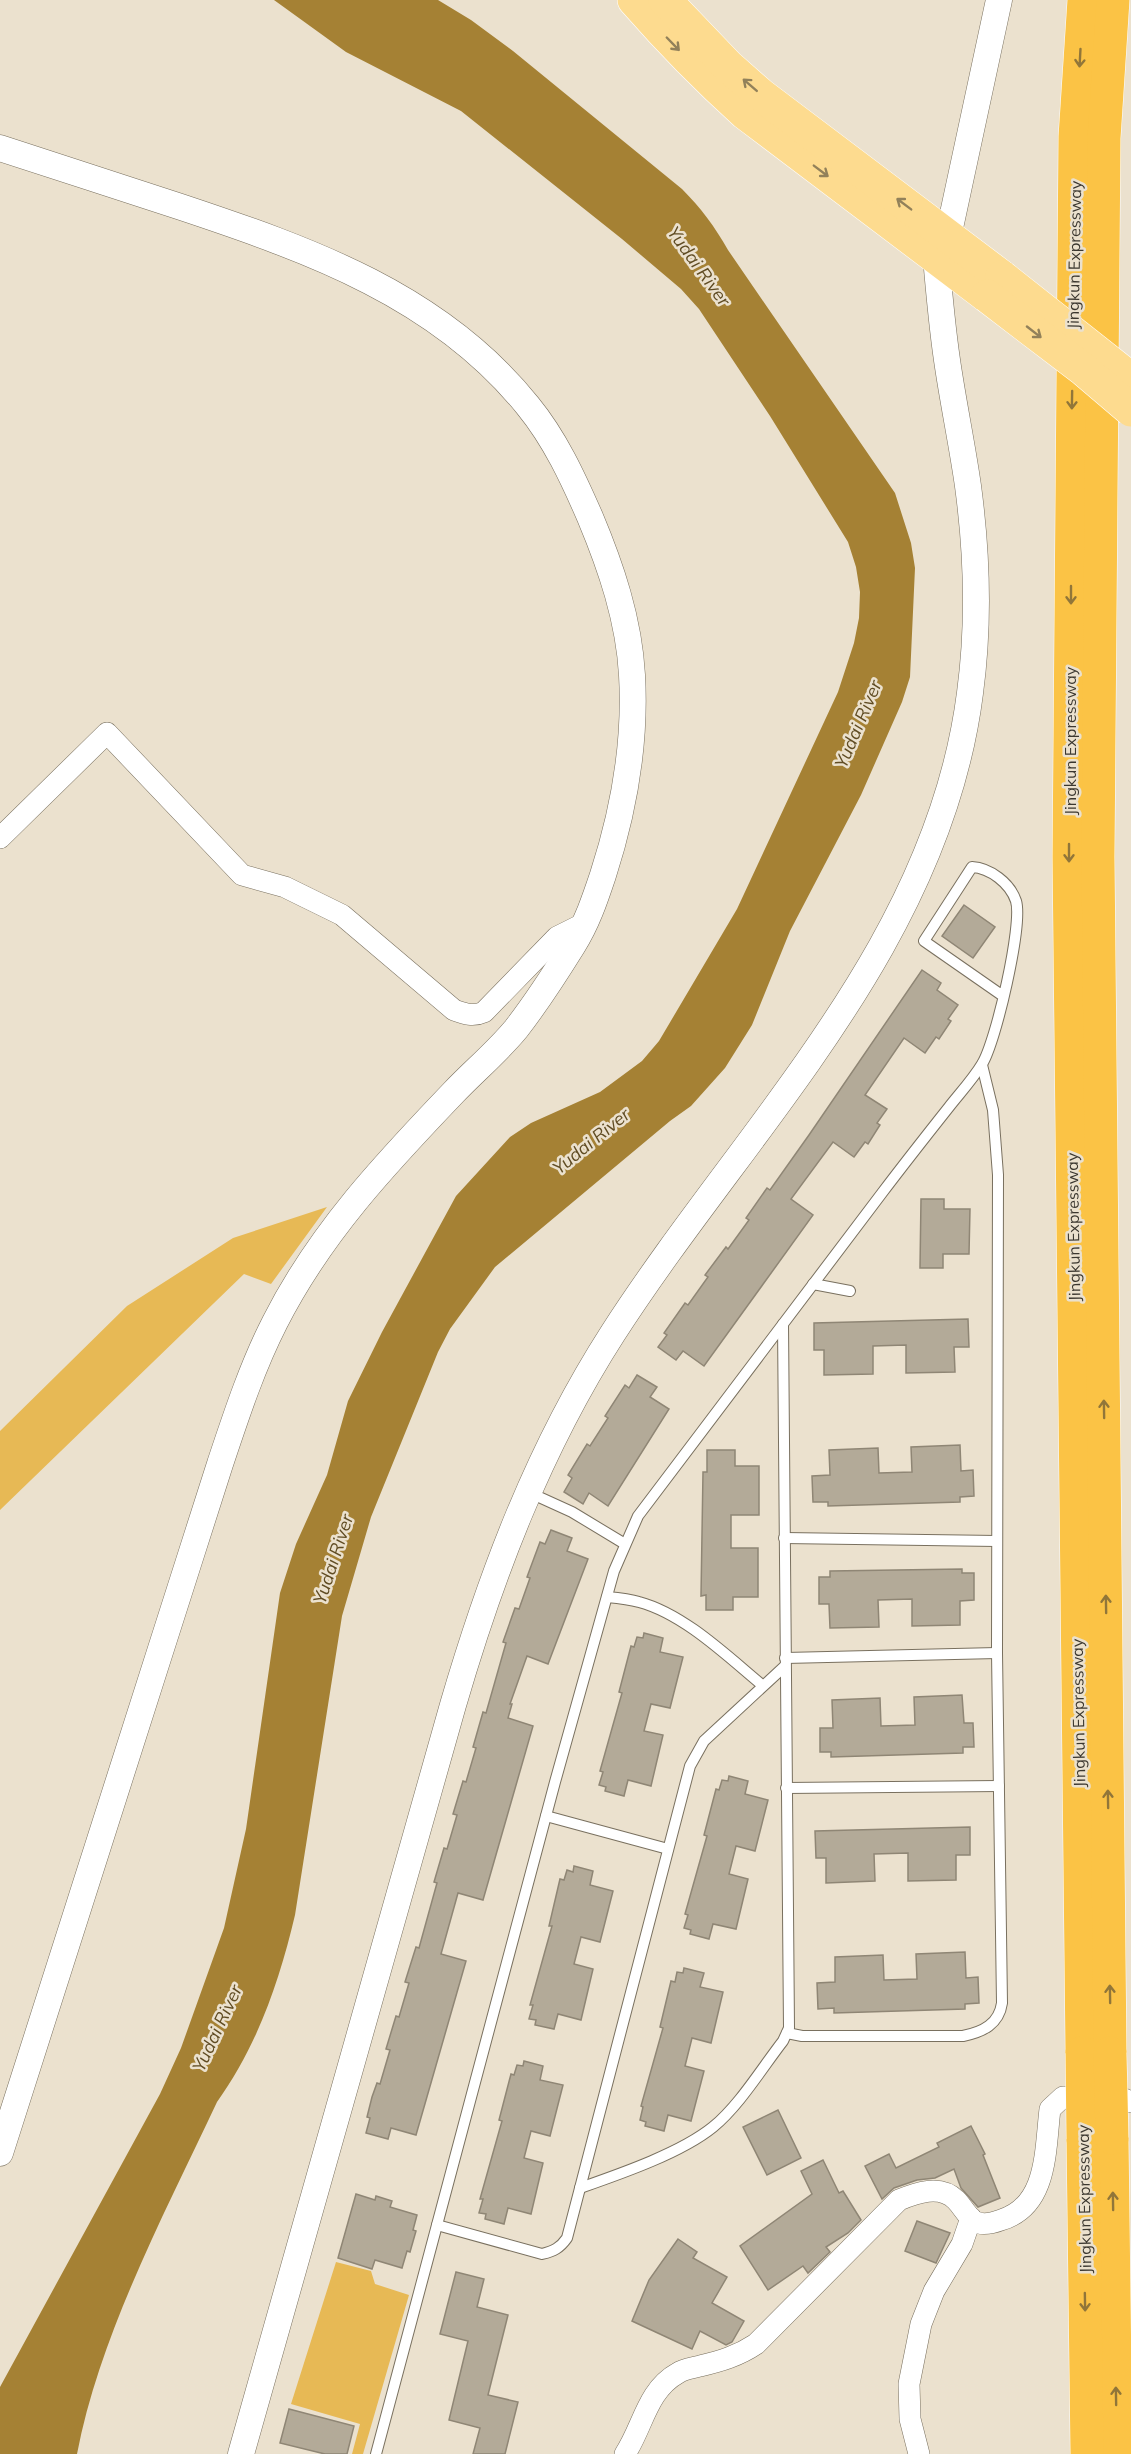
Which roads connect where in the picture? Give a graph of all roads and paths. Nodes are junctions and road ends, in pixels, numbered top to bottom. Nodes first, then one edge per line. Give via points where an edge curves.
1 (634, 0) edge
2 (665, 0) edge
3 (999, 0) edge
4 (1084, 0) edge
5 (1113, 0) edge
6 (0, 148) edge
7 (942, 247) junction
8 (995, 287) junction
9 (1131, 379) edge
10 (1131, 410) edge
11 (0, 838) edge
12 (585, 923) junction
13 (1003, 996) junction
14 (982, 1065) junction
15 (813, 1284) junction
16 (850, 1291) dead end
17 (783, 1324) junction
18 (528, 1492) junction
19 (784, 1538) junction
20 (998, 1541) junction
21 (625, 1544) junction
22 (607, 1597) junction
23 (997, 1653) junction
24 (785, 1662) junction
25 (762, 1685) junction
26 (999, 1786) junction
27 (786, 1788) junction
28 (546, 1816) junction
29 (668, 1849) junction
30 (787, 2033) junction
31 (1096, 2053) junction
32 (1131, 2102) edge
33 (1097, 2139) junction
34 (0, 2153) edge
35 (580, 2188) junction
36 (971, 2218) junction
37 (436, 2225) junction
38 (630, 2452) edge
39 (241, 2454) edge
40 (375, 2454) edge
41 (919, 2454) edge
42 (1087, 2454) edge
43 (1116, 2454) edge

1 -> 7 main road via 704,76 745,113
7 -> 2 main road via 728,66
3 - 7 street
4 -> 31 highway, Jingkun Expressway via 1075,137 1069,857
31 -> 5 highway, Jingkun Expressway via 1098,845 1104,138
6 - 12 street via 247,230 369,279 420,309 469,347 531,409 559,452 595,529 624,620 631,664 633,725 625,792 609,856
7 - 8 main road
7 - 18 street via 947,363 965,467 975,601 970,695 943,811 875,960 832,1028 612,1334 566,1414
8 - 9 main road, bridge
8 -> 10 main road, bridge
11 - 12 street via 107,733 242,875 285,887 342,915 454,1010 473,1015 484,1012 557,937
12 - 34 street via 547,987 511,1035 399,1150 341,1217 291,1291 272,1329 215,1479
13 - 13 lane via 1015,935 1016,902 1000,879 972,867 924,941
13 - 14 lane via 997,1031
14 - 15 lane
14 - 20 lane via 993,1110 998,1175
15 - 16 lane
15 - 17 lane
17 - 19 lane
17 - 21 lane via 638,1516
18 - 21 lane via 572,1512
18 - 39 street via 471,1643
19 - 20 lane
19 - 24 lane
20 - 23 lane
21 - 22 lane
22 - 25 lane via 639,1602 668,1613
22 - 28 lane
23 - 24 lane
23 - 26 lane
24 - 25 lane
24 - 27 lane
25 - 29 lane via 704,1741 694,1756
26 - 27 lane
26 - 30 lane via 1002,2003 994,2023 963,2036
27 - 30 lane
28 - 29 lane
28 - 37 lane
29 - 35 lane
30 - 35 lane via 726,2115 712,2127 630,2170
31 - 33 highway, Jingkun Expressway, bridge
32 - 36 street via 1122,2098 1063,2097 1050,2109 1041,2178 1029,2204 993,2223
33 -> 42 highway, Jingkun Expressway
43 -> 33 highway, Jingkun Expressway
35 - 37 lane via 567,2238 554,2252 542,2254
36 - 38 street via 954,2198 944,2193 926,2191 899,2200 756,2344 730,2358 678,2372 664,2383 647,2406
36 - 41 street via 921,2324 909,2384 910,2419
37 - 40 lane

